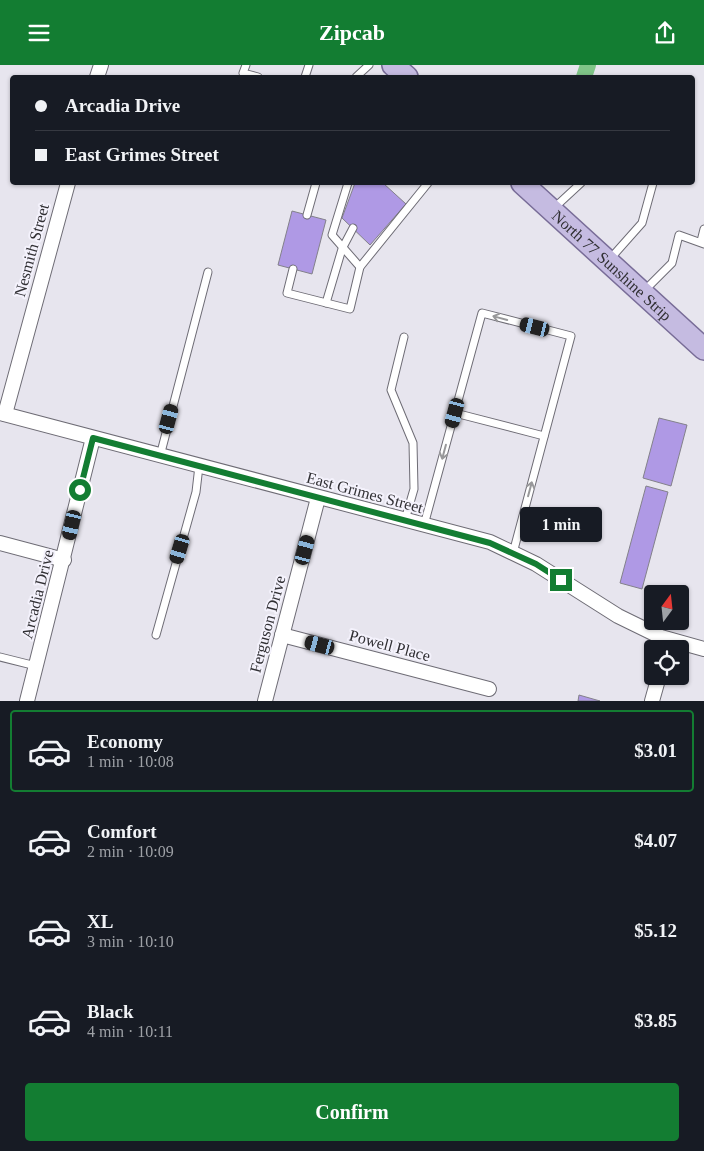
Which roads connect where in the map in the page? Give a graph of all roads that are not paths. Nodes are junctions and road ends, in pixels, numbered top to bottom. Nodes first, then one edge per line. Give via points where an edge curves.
1 (246, 65) edge
2 (369, 65) edge
3 (393, 65) edge
4 (241, 75) edge
5 (358, 75) edge
6 (405, 75) edge
7 (67, 185) edge
8 (315, 185) edge
9 (347, 185) edge
10 (426, 185) edge
11 (524, 185) edge
12 (579, 185) edge
13 (652, 185) edge
14 (552, 210) junction
15 (307, 215) dead end
16 (353, 228) dead end
17 (704, 229) edge
18 (702, 243) edge
19 (342, 249) junction
20 (608, 261) junction
21 (360, 267) junction
22 (293, 269) dead end
23 (208, 272) dead end
24 (643, 293) junction
25 (326, 303) junction
26 (404, 337) dead end
27 (704, 349) edge
28 (455, 413) junction
29 (2, 414) edge
30 (544, 437) junction
31 (93, 438) junction
32 (160, 456) junction
33 (199, 466) junction
34 (318, 498) junction
35 (405, 521) junction
36 (424, 526) junction
37 (0, 543) edge
38 (513, 553) junction
39 (64, 560) junction
40 (156, 635) dead end
41 (282, 635) junction
42 (660, 640) edge
43 (689, 647) edge
44 (704, 649) edge
45 (0, 657) edge
46 (36, 666) junction
47 (656, 685) edge
48 (489, 689) dead end
49 (27, 701) edge
50 (265, 701) edge
51 (652, 701) edge

1 - 4 lane
2 - 5 lane
3 - 6 main road
7 - 29 street, Nesmith Street
8 - 15 lane
9 - 19 lane via 332,235
10 - 21 lane
11 - 14 main road, North 77 Sunshine Strip
12 - 14 lane
13 - 20 lane via 642,223
14 - 20 main road, North 77 Sunshine Strip
16 - 19 lane
17 - 18 lane
18 - 24 lane via 679,235 672,263
19 - 21 lane
19 - 25 lane
20 - 24 main road, North 77 Sunshine Strip
21 - 25 lane via 350,309
22 - 25 lane via 287,293
23 - 32 lane
24 - 27 main road, North 77 Sunshine Strip
26 - 35 lane via 391,390 413,443 414,489
28 - 30 lane
30 -> 28 lane via 571,336 482,313
28 -> 36 lane
29 - 31 street, East Grimes Street
38 -> 30 lane
31 - 32 street, East Grimes Street
31 - 39 street, Arcadia Drive
32 - 33 street, East Grimes Street
33 - 34 street, East Grimes Street
33 - 40 lane via 196,491
34 - 35 street, East Grimes Street
34 - 41 street, Ferguson Drive
35 - 36 street, East Grimes Street
36 - 38 street, East Grimes Street via 490,543
37 - 39 street
38 - 42 street, East Grimes Street
39 - 46 street, Arcadia Drive
41 - 48 street, Powell Place
41 - 50 street, Ferguson Drive
43 - 44 street, East Grimes Street
45 - 46 lane
46 - 49 street, Arcadia Drive
47 - 51 street

